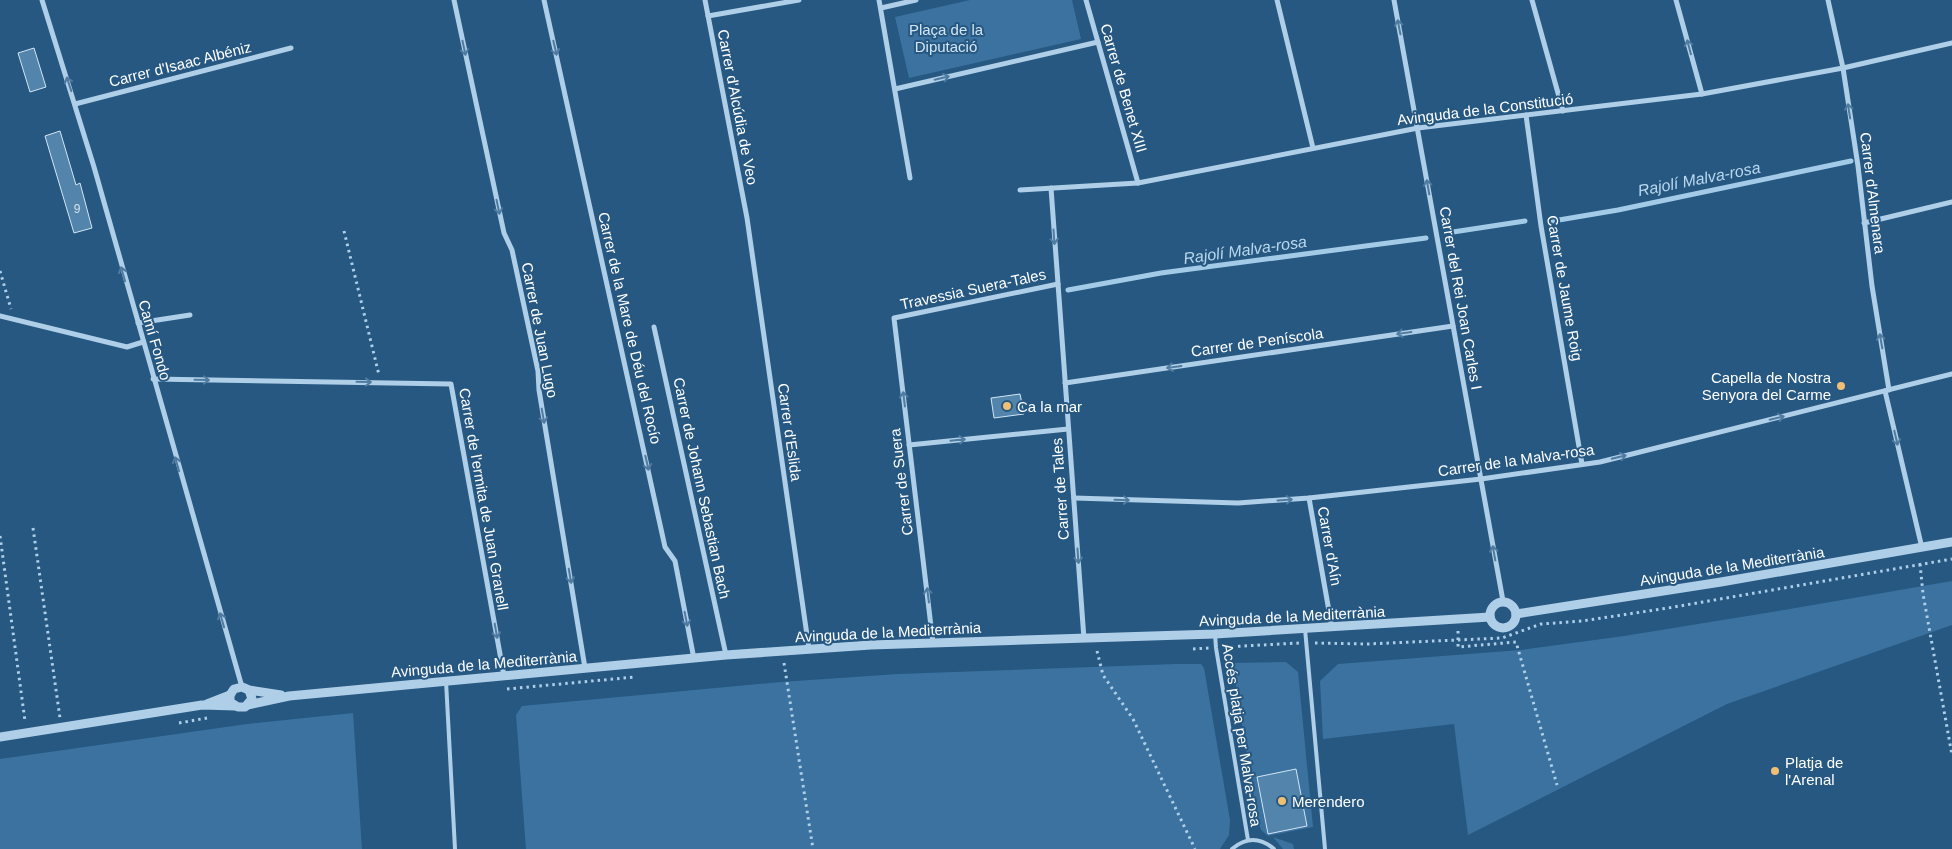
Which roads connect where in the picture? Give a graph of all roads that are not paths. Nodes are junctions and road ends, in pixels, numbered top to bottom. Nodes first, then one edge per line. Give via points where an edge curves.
1 (42, 0) edge
2 (454, 0) edge
3 (544, 0) edge
4 (705, 0) edge
5 (799, 0) edge
6 (879, 0) edge
7 (916, 0) edge
8 (1086, 0) edge
9 (1277, 0) edge
10 (1394, 0) edge
11 (1532, 0) edge
12 (1676, 0) edge
13 (1828, 0) edge
14 (881, 8) junction
15 (708, 16) junction
16 (1098, 42) junction
17 (1952, 43) edge
18 (291, 48) dead end
19 (1843, 68) junction
20 (895, 89) junction
21 (1702, 94) junction
22 (75, 104) junction
23 (1563, 111) junction
24 (1526, 115) junction
25 (1418, 128) junction
26 (1313, 148) junction
27 (910, 178) dead end
28 (1138, 183) junction
29 (1051, 188) junction
30 (1020, 190) dead end
31 (1952, 202) edge
32 (747, 218) joint
33 (1864, 222) junction
34 (1058, 284) junction
35 (190, 314) dead end
36 (0, 316) edge
37 (894, 318) joint
38 (138, 323) junction
39 (1452, 326) junction
40 (654, 327) dead end
41 (143, 342) junction
42 (1952, 374) edge
43 (153, 379) junction
44 (1065, 384) junction
45 (1887, 390) junction
46 (1068, 429) junction
47 (909, 445) junction
48 (1582, 464) junction
49 (1481, 479) junction
50 (1074, 498) junction
51 (1309, 498) junction
52 (1952, 542) edge
53 (1922, 548) junction
54 (1503, 601) junction
55 (1516, 614) junction
56 (1490, 617) junction
57 (1332, 628) junction
58 (1305, 629) junction
59 (1215, 634) junction
60 (1084, 639) junction
61 (934, 643) junction
62 (809, 649) junction
63 (726, 655) junction
64 (694, 659) junction
65 (585, 668) junction
66 (504, 676) junction
67 (446, 681) junction
68 (245, 688) junction
69 (230, 695) junction
70 (289, 696) junction
71 (248, 705) junction
72 (202, 706) junction
73 (235, 706) junction
74 (0, 737) edge
75 (1248, 840) junction
76 (455, 849) edge
77 (1232, 849) edge
78 (1274, 849) edge
79 (1325, 849) edge

22 -> 1 street, Camí Fondo
2 -> 65 street, Carrer de Juan Lugo via 504,233 512,250 538,371
3 -> 64 street, Carrer de la Mare de Déu del Rocío via 663,537 675,561
4 - 15 street, Carrer d'Alcúdia de Veo
5 - 15 street
6 - 14 street
7 - 14 street
8 - 16 street, Carrer de Benet XIII
9 - 26 street
25 -> 10 street, Carrer del Rei Joan Carles I
11 - 23 street
21 -> 12 street
13 - 19 street, Carrer d'Almenara
14 - 20 street
15 - 32 street, Carrer d'Alcúdia de Veo
20 -> 16 street
16 - 28 street, Carrer de Benet XIII
17 - 19 street, Avinguda de la Constitució
18 - 22 street, Carrer d'Isaac Albéniz
19 - 21 street, Avinguda de la Constitució
33 -> 19 street, Carrer d'Almenara
20 - 27 street
21 - 23 street, Avinguda de la Constitució
38 -> 22 street, Camí Fondo
23 - 24 street, Avinguda de la Constitució
24 - 25 street, Avinguda de la Constitució
24 - 48 street, Carrer de Jaume Roig via 1541,226
25 - 26 street, Avinguda de la Constitució
39 -> 25 street, Carrer del Rei Joan Carles I
26 - 28 street, Avinguda de la Constitució
28 - 29 street, Avinguda de la Constitució
29 - 30 street, Avinguda de la Constitució
29 -> 34 street, Carrer de Tales
31 - 33 street
32 - 62 street, Carrer d'Eslida
45 -> 33 street, Carrer d'Almenara
34 - 37 street, Travessia Suera-Tales
34 - 44 street, Carrer de Tales
35 - 38 street
36 - 41 street via 127,347
47 -> 37 street, Carrer de Suera
38 - 41 street, Camí Fondo
39 -> 44 street, Carrer de Peníscola
39 - 49 street, Carrer del Rei Joan Carles I
40 - 63 street, Carrer de Johann Sebastian Bach
41 - 43 street, Camí Fondo
42 - 45 street, Carrer de la Malva-rosa
43 -> 66 street, Carrer de l'ermita de Juan Granell via 451,384
68 -> 43 street, Camí Fondo
44 - 46 street, Carrer de Tales
48 -> 45 street, Carrer de la Malva-rosa
45 -> 53 street, Carrer d'Almenara
47 -> 46 street
46 - 50 street, Carrer de Tales
61 -> 47 street, Carrer de Suera
48 - 49 street, Carrer de la Malva-rosa
49 - 51 street, Carrer de la Malva-rosa
54 -> 49 street, Carrer del Rei Joan Carles I
50 -> 51 street, Carrer de la Malva-rosa via 1238,503
50 -> 60 street, Carrer de Tales
51 - 57 street, Carrer d'Aín
52 - 53 street, Avinguda de la Mediterrània
53 - 55 street, Avinguda de la Mediterrània
54 - 55 street via 1513,606
54 - 56 street via 1491,608
55 - 56 street via 1512,625 1505,628 1494,624
56 - 57 street, Avinguda de la Mediterrània
57 - 58 street, Avinguda de la Mediterrània
58 - 59 street, Avinguda de la Mediterrània
58 - 79 lane
59 - 60 street, Avinguda de la Mediterrània
59 - 75 lane, Accés platja per Malva-rosa
60 - 61 street, Avinguda de la Mediterrània
61 - 62 street, Avinguda de la Mediterrània
62 - 63 street, Avinguda de la Mediterrània
63 - 64 street, Avinguda de la Mediterrània
64 - 65 street, Avinguda de la Mediterrània
65 - 66 street, Avinguda de la Mediterrània
66 - 67 street, Avinguda de la Mediterrània
67 - 70 street, Avinguda de la Mediterrània
67 - 76 lane
68 - 69 street via 234,689
68 - 70 street, Avinguda de la Mediterrània
68 - 71 street via 252,699
69 - 72 street
69 - 73 street via 230,702
70 - 71 street, Avinguda de la Mediterrània
71 - 73 street
72 - 73 street
72 - 74 street
75 - 77 lane
75 - 78 lane via 1266,843

